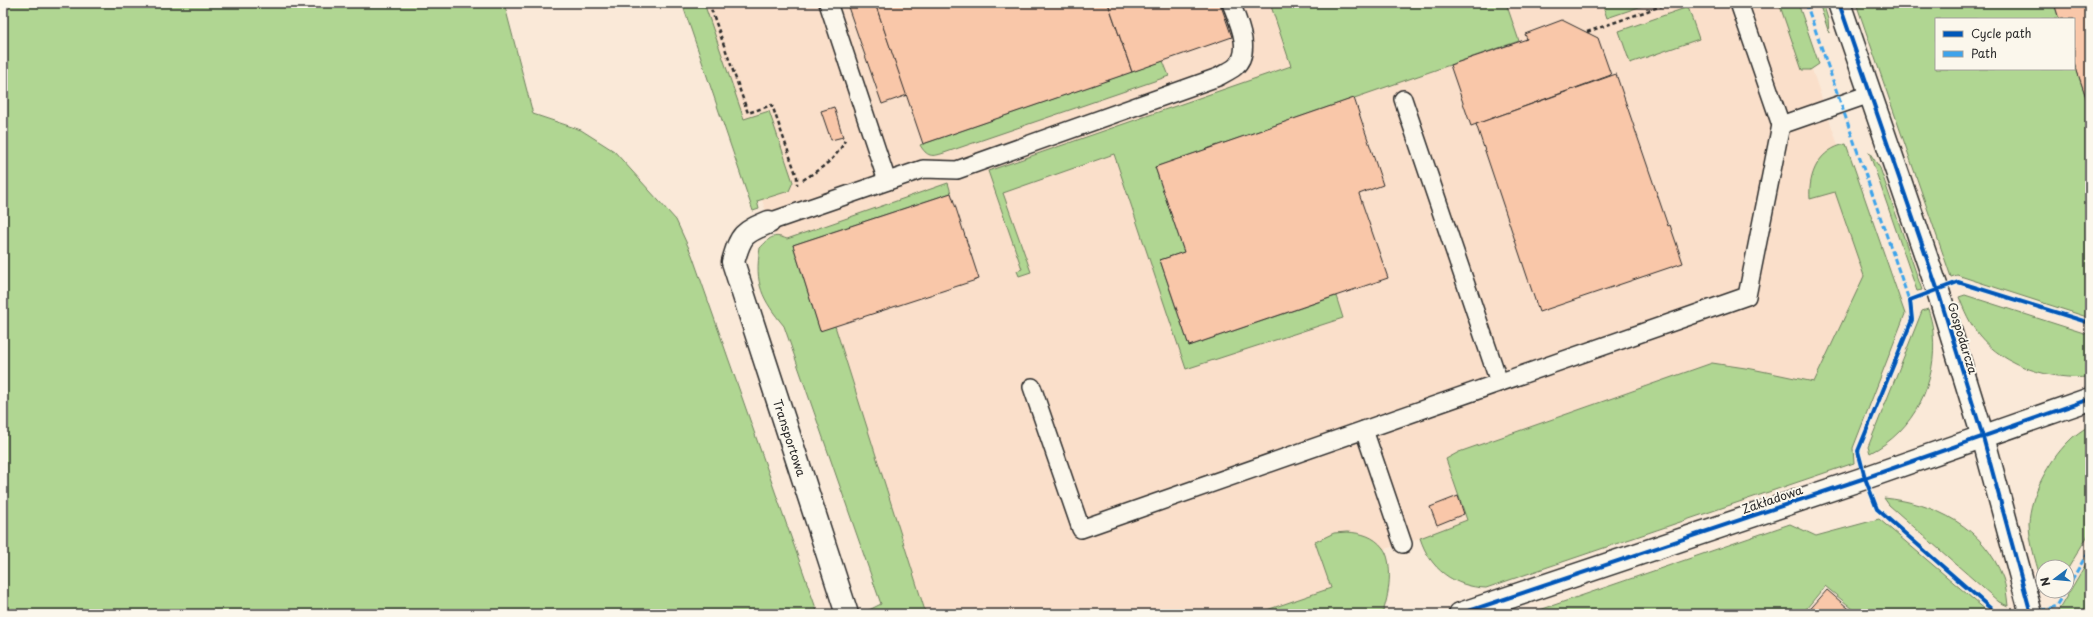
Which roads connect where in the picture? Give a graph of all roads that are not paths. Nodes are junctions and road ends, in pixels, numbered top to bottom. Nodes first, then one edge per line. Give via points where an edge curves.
1 (828, 3) edge
2 (1231, 3) edge
3 (1739, 3) edge
4 (1838, 3) edge
5 (1870, 94) junction
6 (1403, 99) dead end
7 (1781, 125) junction
8 (887, 181) junction
9 (770, 222) joint
10 (1499, 382) junction
11 (1032, 388) dead end
12 (2090, 399) edge
13 (1364, 430) junction
14 (1983, 437) junction
15 (1403, 544) dead end
16 (847, 614) edge
17 (1460, 614) edge
18 (2031, 614) edge

1 - 8 lane
2 - 8 lane via 1241,31 1243,52 1235,67 1218,77 957,170 923,169
3 - 7 lane
4 - 5 street, Gospodarcza
5 - 7 lane
5 - 14 street, Gospodarcza via 1938,291
6 - 10 lane
7 - 10 lane via 1747,296
8 - 9 lane
9 - 16 street, Transportowa via 750,229 739,242 733,262
10 - 13 lane
11 - 13 lane via 1081,529
12 - 14 street, Zakładowa
13 - 15 lane
14 - 17 street, Zakładowa
14 - 18 street, Gospodarcza

